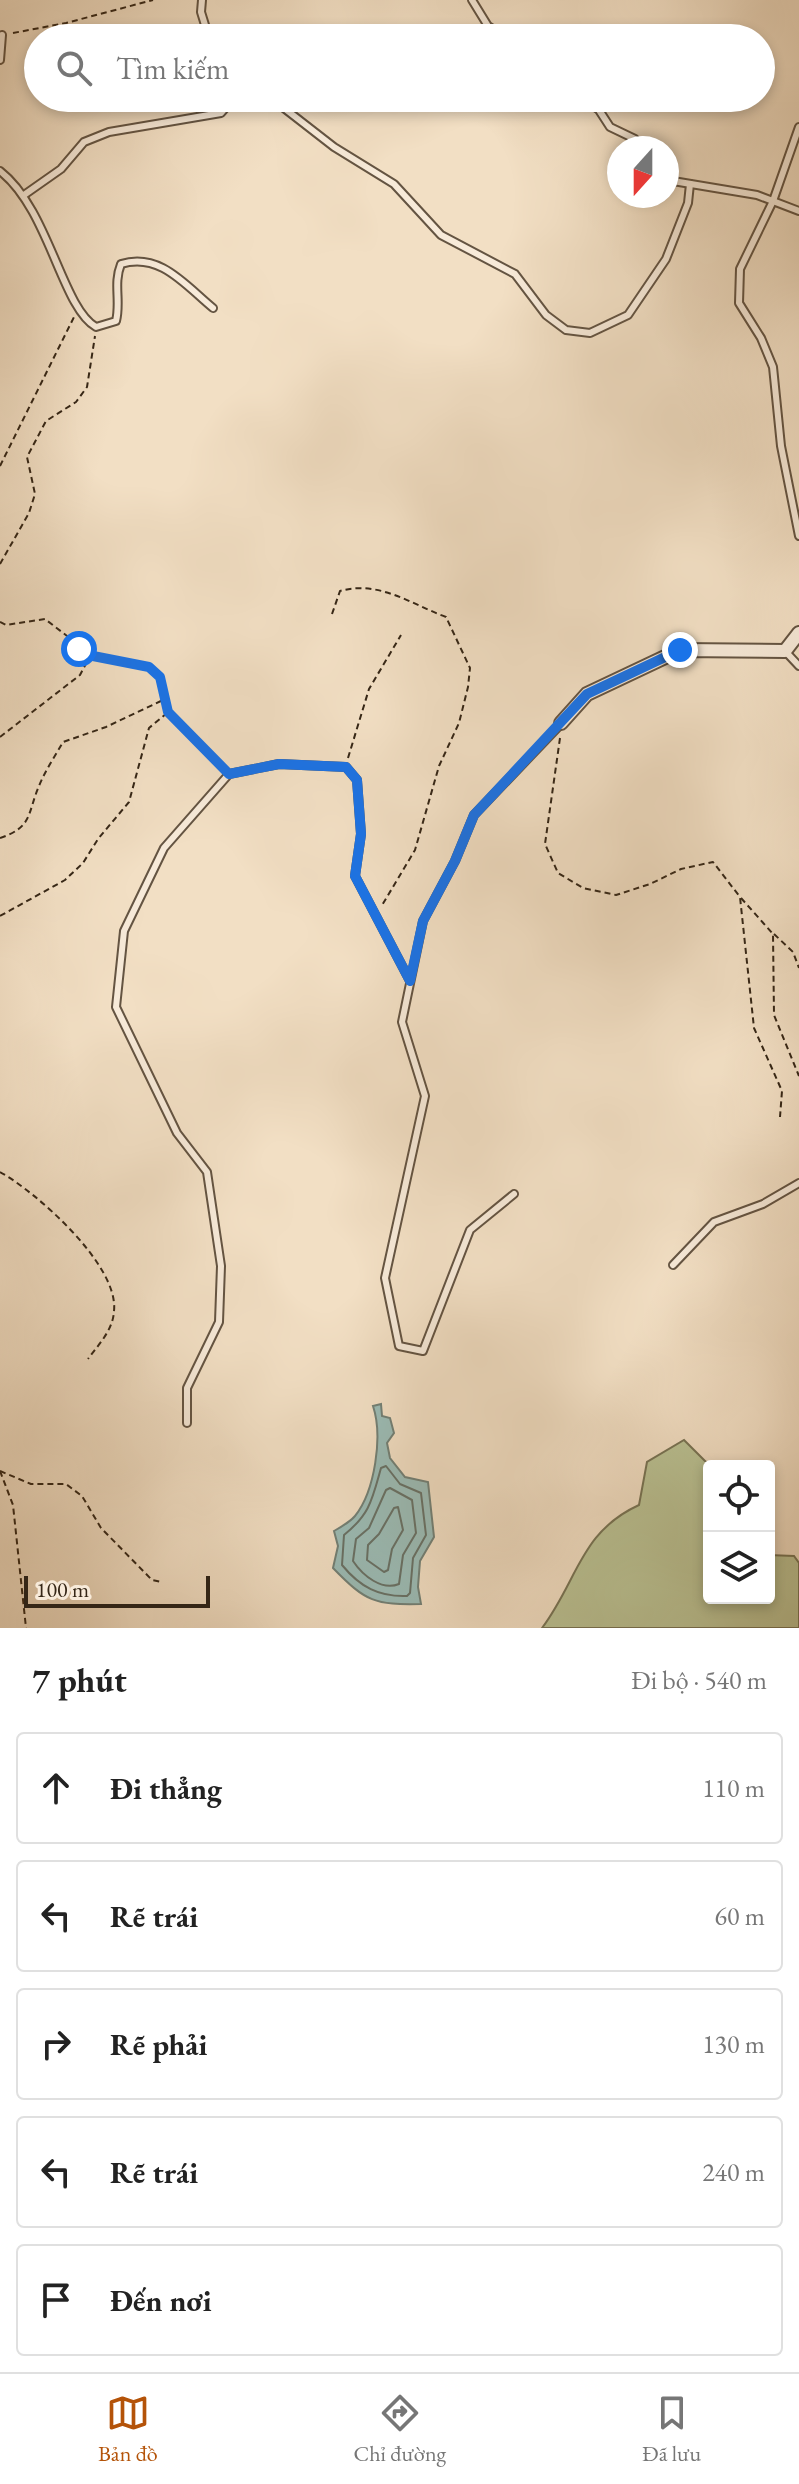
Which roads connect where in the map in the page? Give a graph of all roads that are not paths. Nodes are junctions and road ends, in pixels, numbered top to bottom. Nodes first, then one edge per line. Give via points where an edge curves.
1 (202, 0) edge
2 (472, 0) edge
3 (205, 24) edge
4 (487, 24) edge
5 (2, 35) road end
6 (0, 60) edge
7 (222, 112) edge
8 (289, 112) edge
9 (600, 112) edge
10 (799, 127) edge
11 (629, 136) edge
12 (0, 171) edge
13 (679, 182) edge
14 (690, 184) junction
15 (24, 195) junction
16 (773, 201) junction
17 (799, 211) edge
18 (213, 308) dead end
19 (799, 536) edge
20 (799, 633) edge
21 (785, 651) junction
22 (799, 666) edge
23 (561, 723) joint
24 (410, 981) junction
25 (799, 1183) edge
26 (514, 1194) dead end
27 (673, 1265) dead end
28 (187, 1423) dead end

1 - 3 lane
2 - 4 lane
5 - 6 lane
7 - 15 lane via 109,132 84,142 61,169
8 - 14 lane via 394,184 441,235 515,274 546,315 566,330 590,333 628,315 666,259
9 - 11 lane via 610,127
10 - 16 lane
12 - 15 lane
13 - 14 lane
14 - 16 lane
15 - 18 lane via 47,233 83,320 96,327 116,321 120,305 115,279 121,264 137,259 160,264
16 - 17 lane
16 - 19 lane via 740,269 739,303 773,367 781,446
20 - 21 street
21 - 22 lane
21 - 23 street via 680,650 587,694
23 - 24 lane via 474,815 423,921
24 - 26 lane via 402,1022 425,1096 385,1278 399,1346 423,1351 470,1230
24 - 28 lane via 355,876 361,834 357,780 346,767 279,764 229,774 164,848 124,931 116,1007 177,1133 207,1172 221,1266 219,1322 187,1388
25 - 27 lane via 763,1204 714,1222

